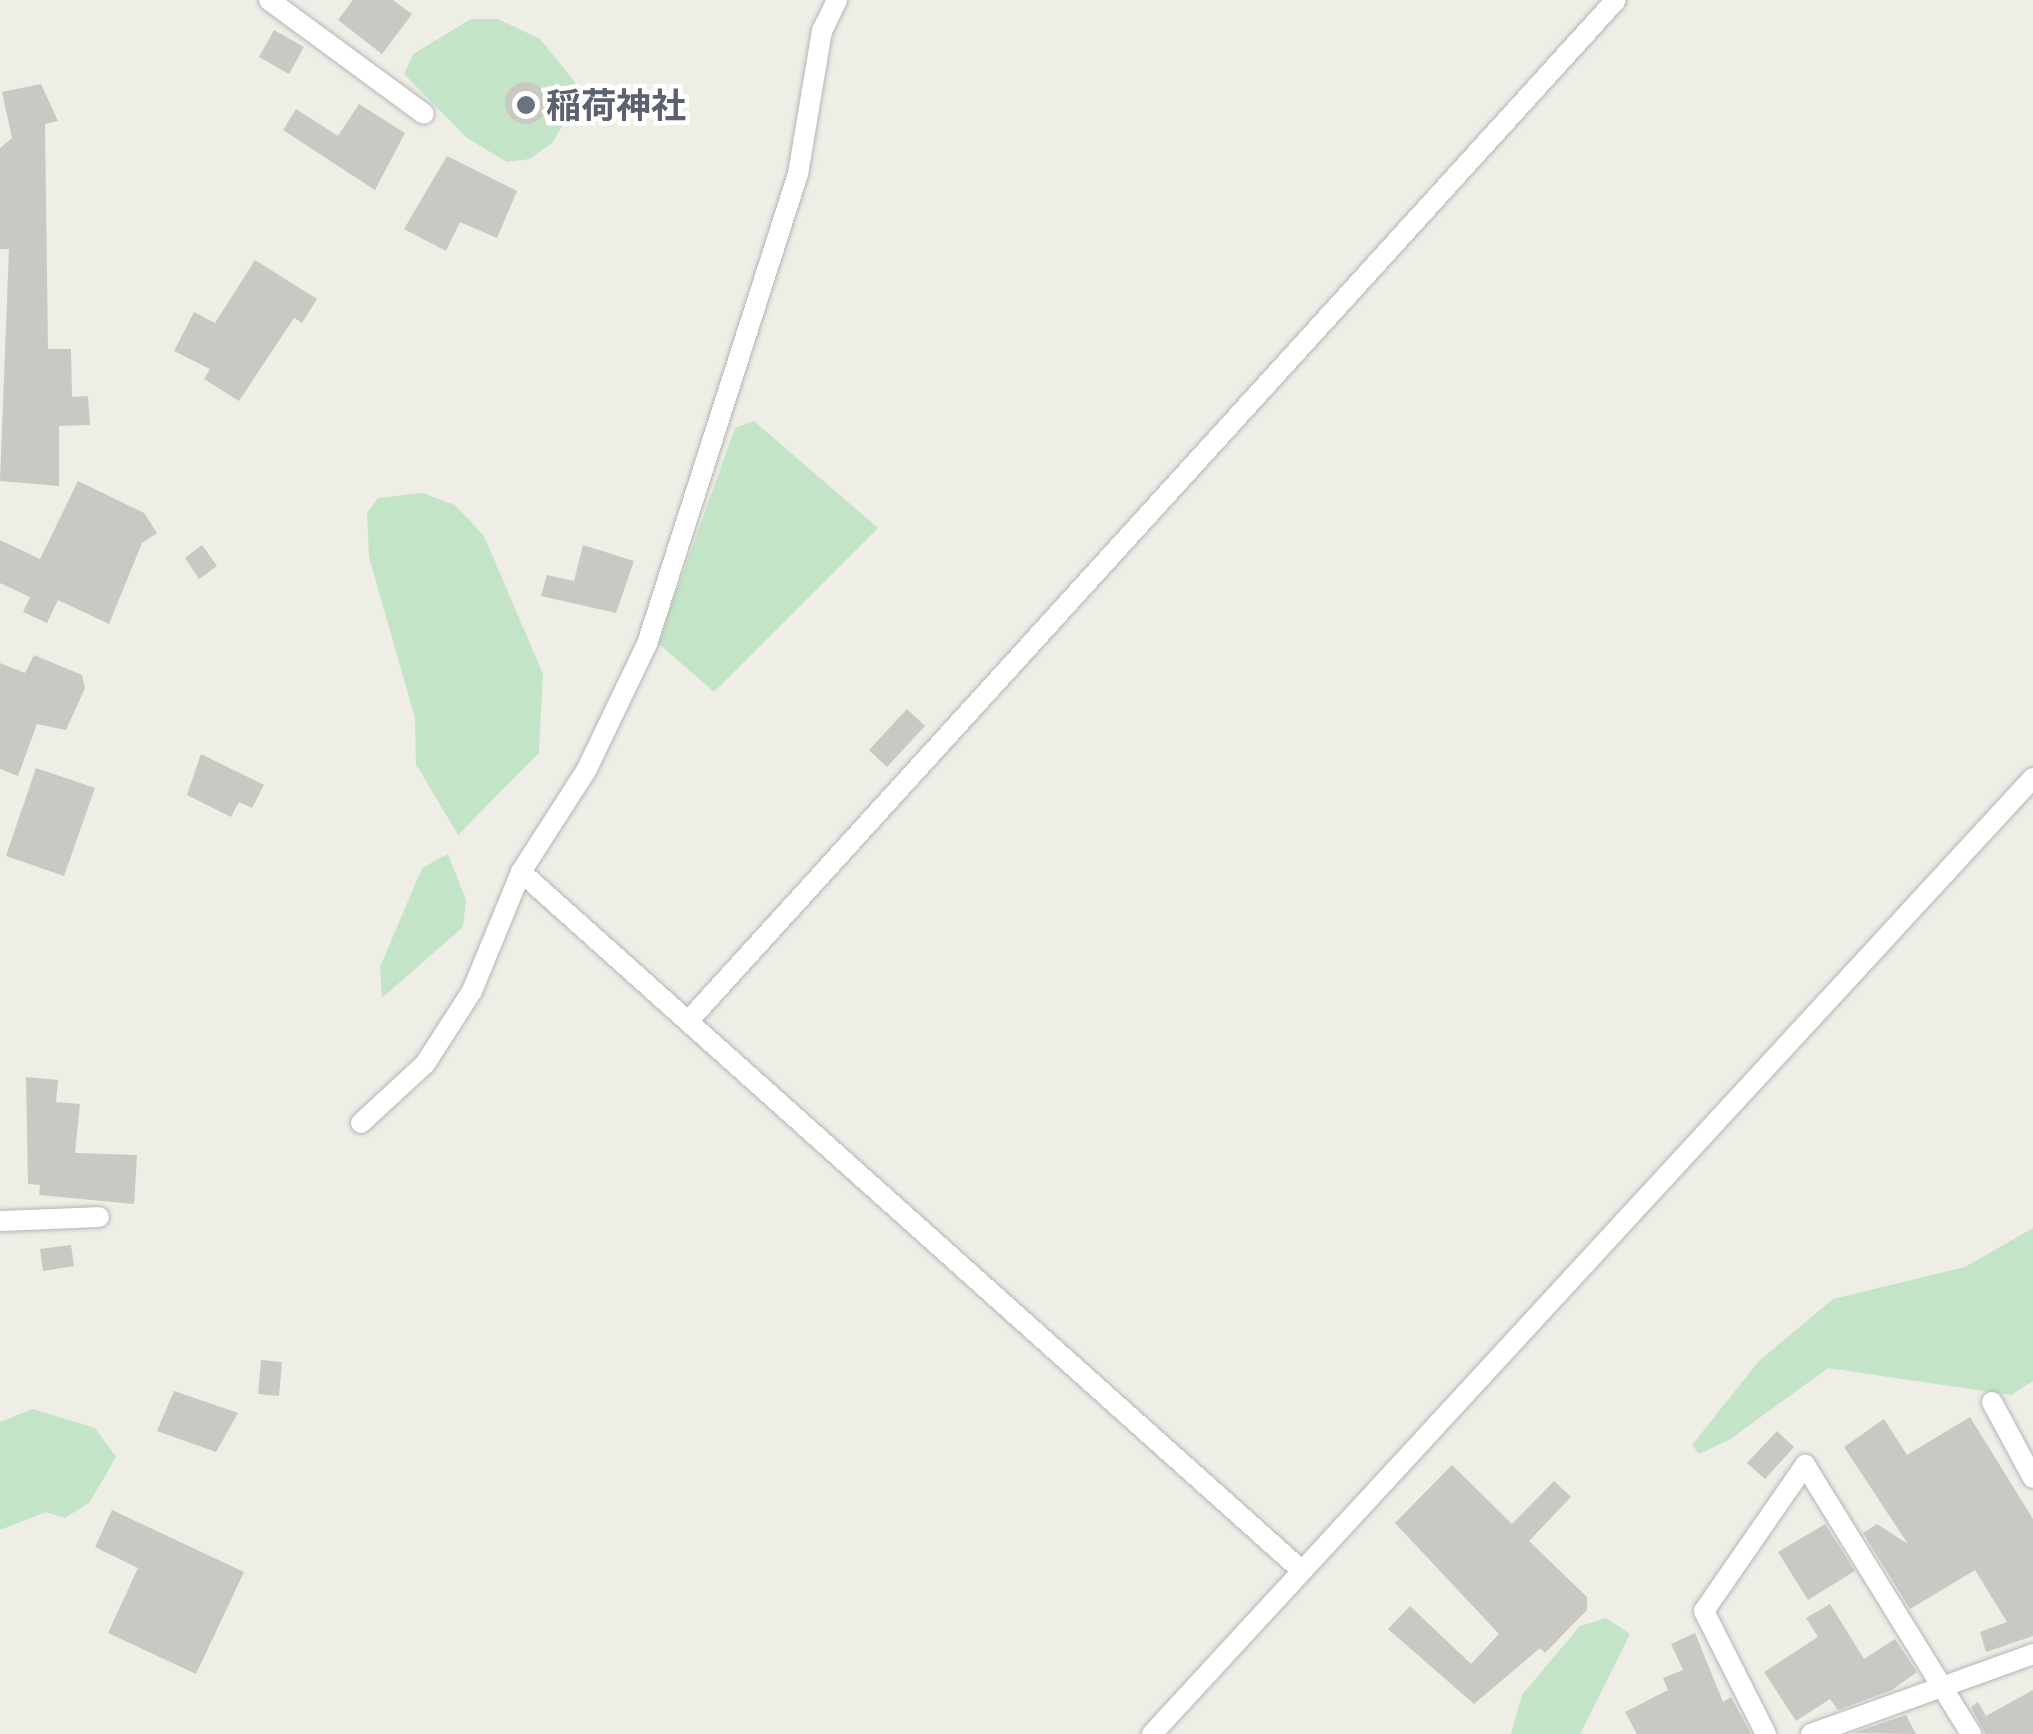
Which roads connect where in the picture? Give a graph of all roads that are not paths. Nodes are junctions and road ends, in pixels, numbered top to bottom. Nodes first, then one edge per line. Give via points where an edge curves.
1 (268, 0) edge
2 (837, 0) edge
3 (1616, 0) edge
4 (424, 114) dead end
5 (2033, 778) edge
6 (521, 872) junction
7 (691, 1018) junction
8 (361, 1124) dead end
9 (100, 1217) dead end
10 (0, 1221) edge
11 (1992, 1402) dead end
12 (2033, 1478) edge
13 (1301, 1570) junction
14 (2033, 1654) edge
15 (1945, 1688) junction
16 (1152, 1734) edge
17 (1766, 1734) edge
18 (1811, 1734) edge
19 (1972, 1734) edge

1 - 4 street
2 - 6 street via 822,31 798,174 647,644 587,769
3 - 7 street
5 - 13 street
6 - 7 street
6 - 8 street via 472,991 424,1064
7 - 13 street
9 - 10 street
11 - 12 street
13 - 16 street
14 - 15 street
15 - 17 street via 1804,1465 1704,1611
15 - 18 street
15 - 19 street

